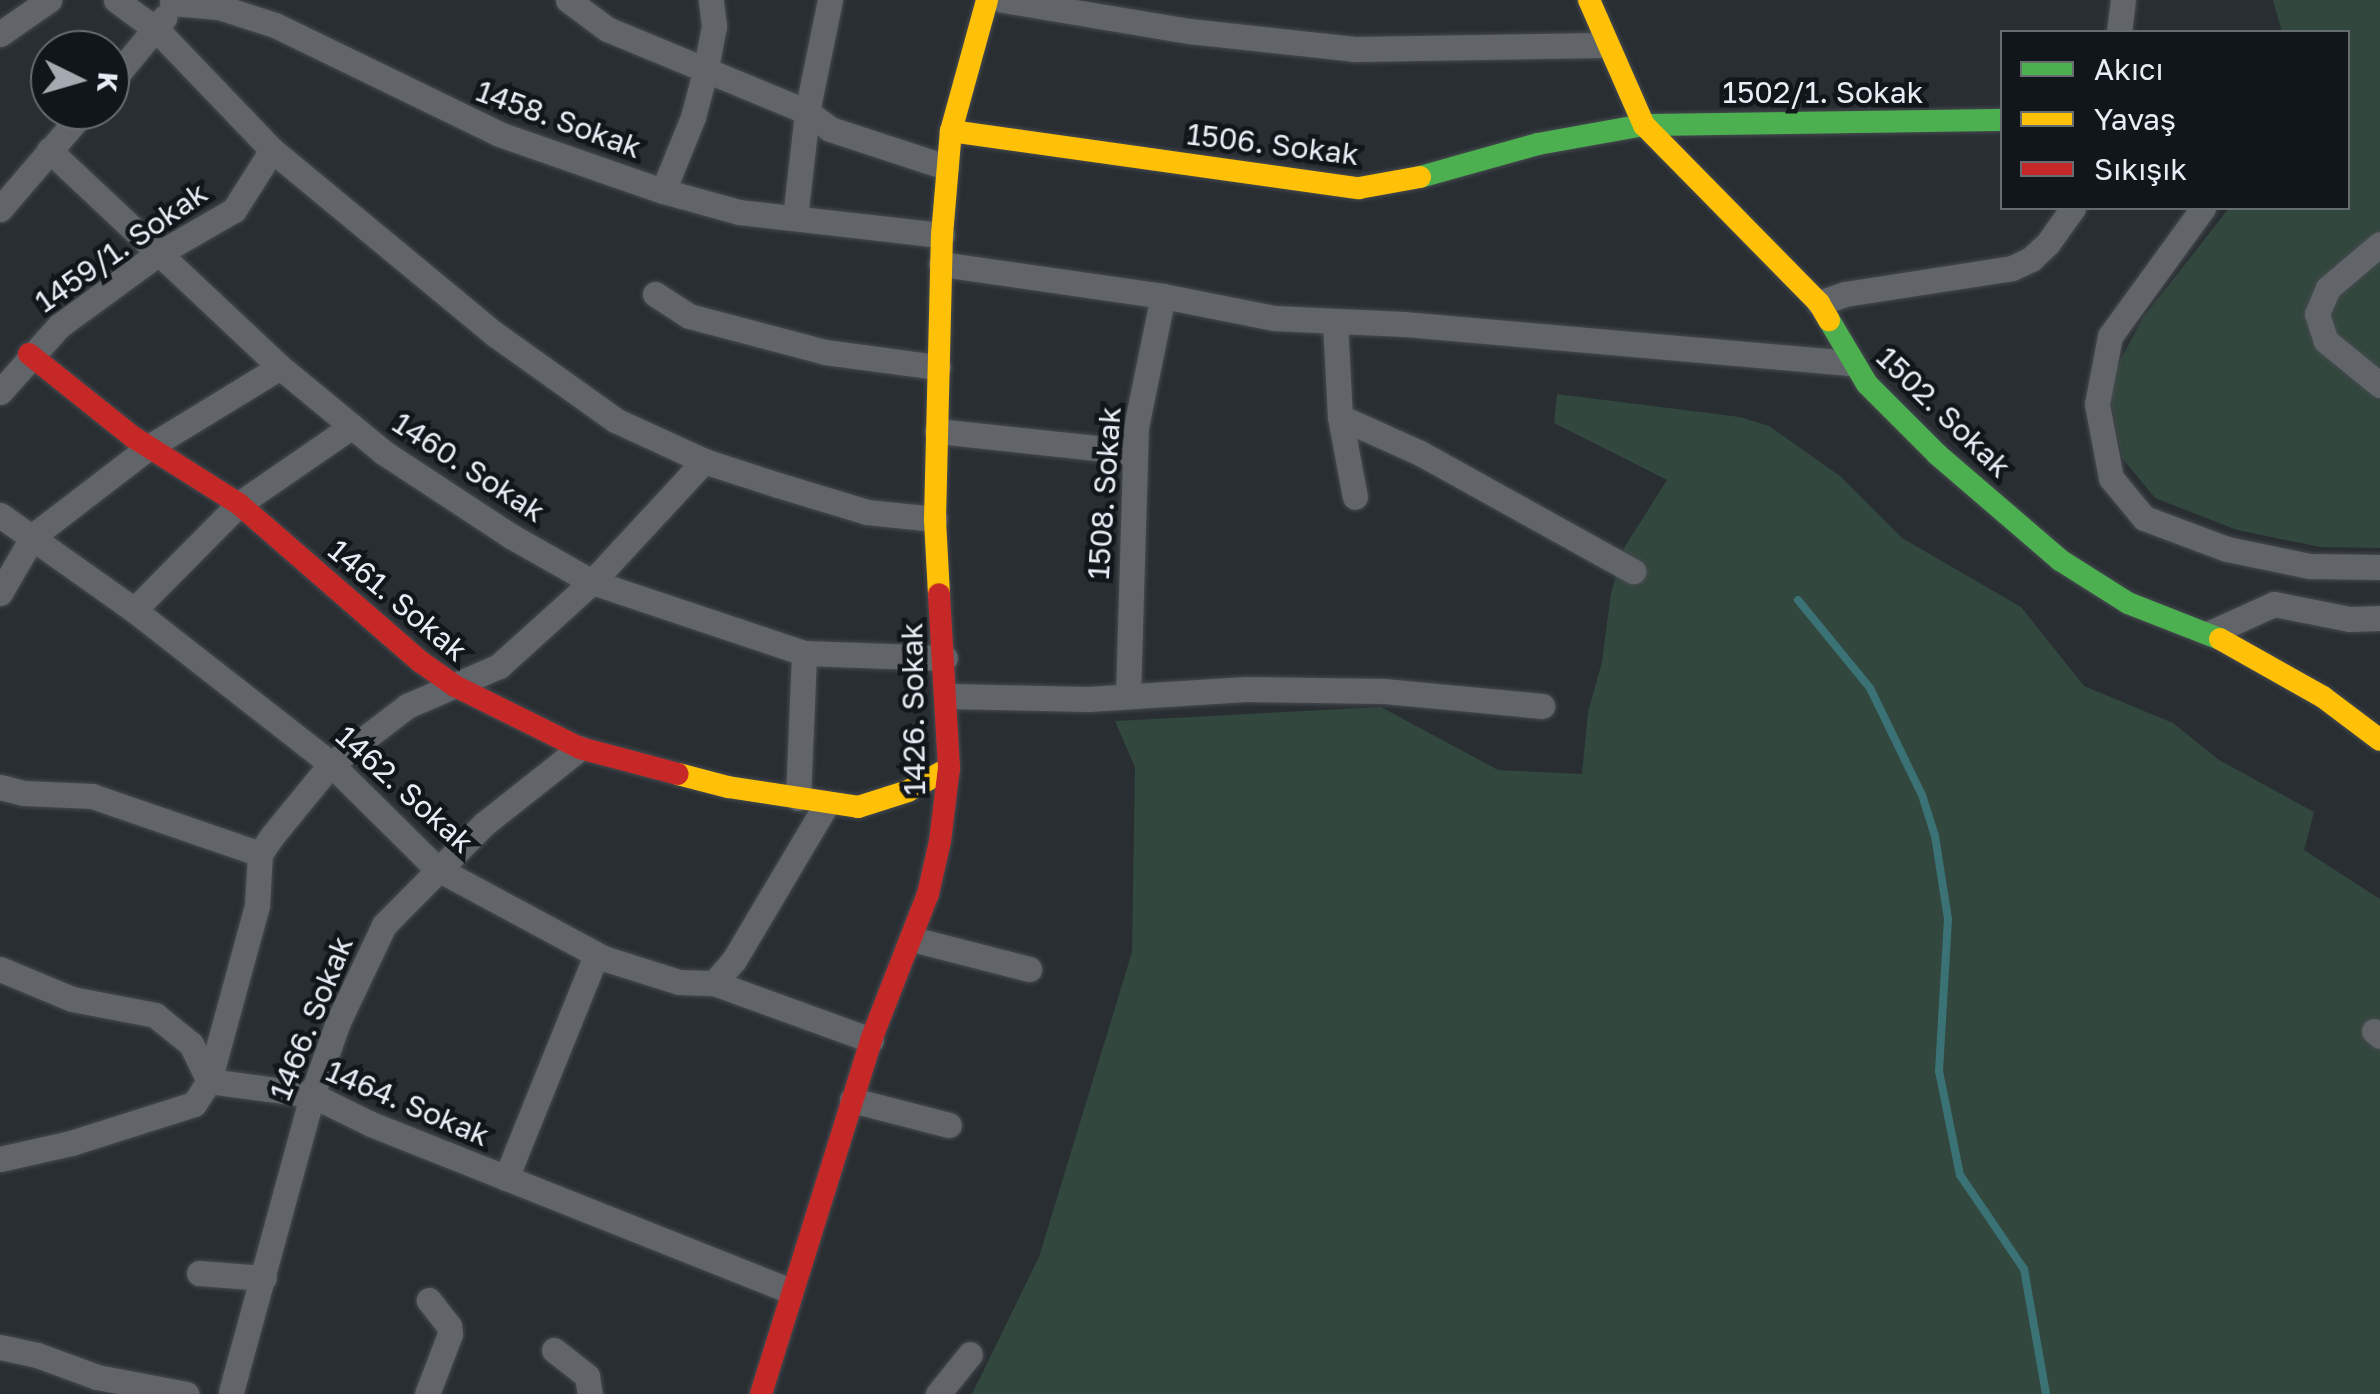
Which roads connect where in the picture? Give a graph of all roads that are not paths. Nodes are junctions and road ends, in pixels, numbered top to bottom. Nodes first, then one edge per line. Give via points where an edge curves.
1 (50, 0) edge
2 (116, 0) edge
3 (568, 0) edge
4 (711, 0) edge
5 (830, 0) edge
6 (988, 0) edge
7 (1003, 0) edge
8 (1589, 0) edge
9 (2122, 0) edge
10 (173, 2) edge
11 (2120, 30) edge
12 (158, 31) junction
13 (0, 34) edge
14 (1605, 45) junction
15 (130, 61) edge
16 (706, 68) junction
17 (807, 112) junction
18 (2000, 120) edge
19 (1644, 125) junction
20 (68, 130) edge
21 (951, 131) junction
22 (49, 150) junction
23 (272, 150) junction
24 (946, 167) junction
25 (664, 191) junction
26 (0, 209) edge
27 (2072, 210) edge
28 (2202, 210) edge
29 (795, 218) junction
30 (942, 235) junction
31 (2380, 244) edge
32 (156, 254) junction
33 (942, 264) junction
34 (655, 294) dead end
35 (1163, 296) junction
36 (1819, 303) junction
37 (1335, 322) junction
38 (30, 354) junction
39 (1852, 364) junction
40 (280, 366) junction
41 (938, 367) junction
42 (2380, 385) edge
43 (0, 392) edge
44 (1340, 418) junction
45 (352, 426) junction
46 (936, 431) junction
47 (149, 448) junction
48 (1135, 452) junction
49 (704, 460) junction
50 (1354, 497) dead end
51 (239, 504) junction
52 (0, 514) edge
53 (935, 518) junction
54 (33, 536) junction
55 (2309, 566) junction
56 (2380, 567) edge
57 (1632, 571) dead end
58 (592, 582) junction
59 (0, 593) edge
60 (2274, 604) junction
61 (134, 610) junction
62 (2380, 618) edge
63 (2210, 632) junction
64 (804, 653) junction
65 (944, 658) junction
66 (455, 686) junction
67 (948, 696) junction
68 (1128, 696) junction
69 (1542, 706) dead end
70 (2380, 740) edge
71 (580, 748) junction
72 (331, 764) junction
73 (949, 768) junction
74 (0, 788) edge
75 (798, 798) junction
76 (826, 805) junction
77 (260, 854) junction
78 (436, 868) junction
79 (912, 938) junction
80 (596, 955) junction
81 (1029, 969) dead end
82 (0, 970) edge
83 (714, 983) junction
84 (872, 1040) junction
85 (209, 1081) junction
86 (312, 1095) junction
87 (852, 1100) junction
88 (949, 1126) dead end
89 (0, 1159) edge
90 (506, 1178) junction
91 (198, 1274) dead end
92 (264, 1278) junction
93 (790, 1291) junction
94 (429, 1300) dead end
95 (0, 1348) edge
96 (554, 1350) dead end
97 (970, 1354) dead end
98 (234, 1393) edge
99 (186, 1394) edge
100 (196, 1394) edge
101 (427, 1394) edge
102 (590, 1394) edge
103 (761, 1394) edge
104 (938, 1394) edge

1 - 13 street
2 - 12 street
3 - 16 street via 607,29
4 - 16 street
5 - 17 street
6 - 21 street, 1426. Sokak
7 - 14 street via 1354,50
8 - 14 street, 1502. Sokak
9 - 11 street
10 - 12 street
10 - 25 street, 1458. Sokak via 219,7 275,25 499,134
12 - 15 street
12 - 23 street
14 - 19 street, 1502. Sokak
16 - 17 street
16 - 25 street
17 - 24 street via 830,129
17 - 29 street
18 - 19 street, 1502/1. Sokak
19 - 21 street, 1506. Sokak via 1359,188
19 - 36 street, 1502. Sokak
20 - 22 street
21 - 24 street, 1426. Sokak
22 - 26 street
22 - 32 street, 1460. Sokak
23 - 32 street, 1459/1. Sokak via 234,210
23 - 49 street via 511,346 615,420
24 - 30 street, 1426. Sokak
25 - 29 street, 1458. Sokak via 739,212
27 - 36 street via 2048,243 2012,268
28 - 55 street via 2110,336 2097,404 2112,478 2144,518 2227,550
29 - 30 street, 1458. Sokak
30 - 33 street, 1426. Sokak
31 - 42 street via 2328,288 2317,314 2326,342
32 - 38 street, 1459/1. Sokak
32 - 40 street, 1460. Sokak
33 - 35 street
33 - 41 street, 1426. Sokak
34 - 41 street via 689,316 825,352
35 - 37 street via 1274,318
35 - 48 street, 1508. Sokak
36 - 39 street, 1502. Sokak
37 - 39 street
37 - 44 street
38 - 43 street, 1459/1. Sokak
38 - 47 street, 1461. Sokak
39 - 63 street, 1502. Sokak via 1938,455 2060,560 2128,603
40 - 45 street, 1460. Sokak
40 - 47 street
41 - 46 street, 1426. Sokak
44 - 50 street
44 - 57 street via 1420,453
45 - 51 street
45 - 58 street, 1460. Sokak via 511,536
46 - 48 street
46 - 53 street, 1426. Sokak
47 - 51 street, 1461. Sokak
47 - 54 street
48 - 68 street, 1508. Sokak
49 - 53 street via 867,512
49 - 58 street
51 - 61 street
51 - 66 street, 1461. Sokak
52 - 54 street, 1462. Sokak
53 - 65 street, 1426. Sokak
54 - 59 street
54 - 61 street, 1462. Sokak
55 - 56 street
55 - 60 street
58 - 64 street, 1460. Sokak
58 - 66 street via 499,666
60 - 62 street
60 - 63 street
61 - 72 street, 1462. Sokak
63 - 70 street, 1502. Sokak via 2323,697
64 - 65 street, 1460. Sokak
64 - 75 street
65 - 67 street, 1426. Sokak
66 - 71 street, 1461. Sokak
66 - 72 street via 408,706
67 - 68 street
67 - 73 street, 1426. Sokak
68 - 69 street via 1246,688 1384,691
71 - 75 street, 1461. Sokak
71 - 78 street, 1466. Sokak
72 - 77 street
72 - 78 street, 1462. Sokak
73 - 76 street, 1461. Sokak via 858,807
73 - 79 street, 1426. Sokak via 940,841
74 - 77 street via 92,796
75 - 76 street, 1461. Sokak
76 - 83 street
77 - 85 street via 257,905
78 - 80 street, 1462. Sokak
78 - 86 street, 1466. Sokak via 384,925
79 - 81 street
79 - 84 street, 1426. Sokak
80 - 83 street, 1462. Sokak via 680,982
80 - 90 street
82 - 85 street via 72,999 155,1015 191,1044
83 - 84 street, 1462. Sokak
84 - 87 street, 1426. Sokak
85 - 86 street, 1464. Sokak
85 - 89 street via 194,1104
86 - 90 street, 1464. Sokak
86 - 92 street, 1466. Sokak
87 - 88 street
87 - 93 street, 1426. Sokak
90 - 93 street, 1464. Sokak
91 - 92 street
92 - 98 street, 1466. Sokak
93 - 103 street, 1426. Sokak
94 - 101 street via 450,1334
95 - 99 street via 96,1377
96 - 102 street via 587,1376
97 - 104 street
98 - 100 street

